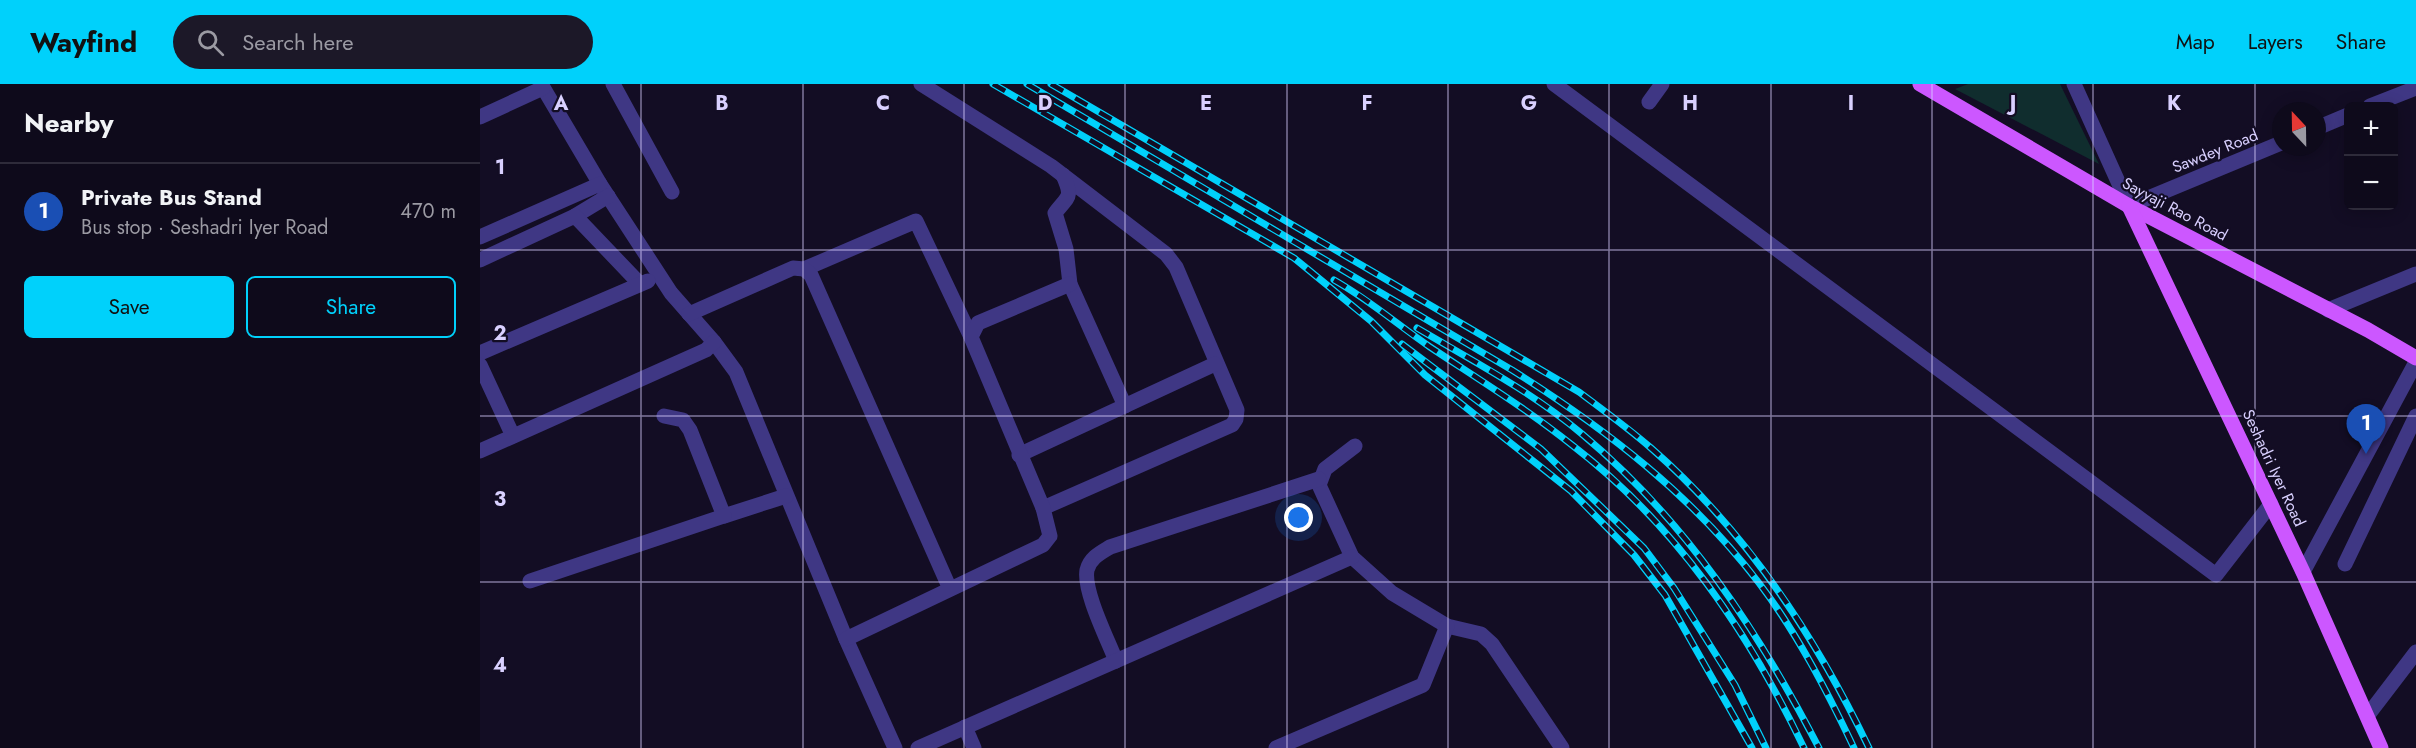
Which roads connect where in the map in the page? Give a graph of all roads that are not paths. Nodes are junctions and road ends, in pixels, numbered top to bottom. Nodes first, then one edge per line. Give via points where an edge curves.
1 (613, 84) edge
2 (921, 84) edge
3 (1554, 84) edge
4 (1662, 84) edge
5 (2074, 84) edge
6 (1927, 85) edge
7 (542, 86) edge
8 (2416, 88) edge
9 (1649, 102) dead end
10 (2380, 102) edge
11 (480, 117) edge
12 (2344, 118) edge
13 (2326, 125) edge
14 (2272, 147) edge
15 (1063, 175) junction
16 (604, 190) junction
17 (672, 192) dead end
18 (2129, 206) junction
19 (575, 216) junction
20 (480, 237) edge
21 (480, 260) edge
22 (804, 269) junction
23 (2416, 274) edge
24 (660, 276) junction
25 (640, 284) junction
26 (1070, 284) junction
27 (2328, 310) junction
28 (689, 314) junction
29 (971, 337) junction
30 (714, 342) junction
31 (480, 353) edge
32 (2416, 360) edge
33 (1215, 364) junction
34 (480, 366) edge
35 (1125, 406) junction
36 (664, 416) dead end
37 (2416, 416) edge
38 (513, 436) junction
39 (1354, 446) dead end
40 (480, 450) edge
41 (1019, 455) junction
42 (1319, 479) junction
43 (786, 496) junction
44 (2271, 504) junction
45 (1043, 508) junction
46 (724, 516) junction
47 (1352, 557) junction
48 (2345, 564) dead end
49 (2303, 572) junction
50 (530, 581) dead end
51 (950, 589) junction
52 (1448, 626) junction
53 (846, 639) junction
54 (2416, 652) edge
55 (1116, 661) junction
56 (2368, 715) junction
57 (965, 727) junction
58 (895, 748) edge
59 (918, 748) edge
60 (974, 748) edge
61 (1276, 748) edge
62 (1562, 748) edge
63 (2381, 748) edge

1 - 17 street
2 - 15 street
3 - 44 street via 2216,575
4 - 9 street
5 - 18 street
6 - 18 main road, Sayyaji Rao Road
7 - 11 street
7 - 16 street
8 - 10 street
12 - 13 street
14 - 18 street, Sawdey Road
15 - 26 street via 1070,191 1069,200 1055,213 1066,249
15 - 33 street via 1166,254 1176,267
16 - 19 street
16 - 20 street
16 - 24 street
18 - 27 main road, Sayyaji Rao Road
18 - 44 main road, Seshadri Iyer Road
19 - 21 street
19 - 25 street
22 - 28 street via 779,273
22 - 29 street via 916,221
22 - 51 street via 811,275
23 - 27 street
24 - 25 street
24 - 28 street
25 - 31 street
26 - 29 street via 978,323
26 - 35 street
27 - 32 main road, Sayyaji Rao Road
28 - 30 street
29 - 41 street
30 - 38 street via 706,350
30 - 43 street via 736,372
32 - 49 street
33 - 35 street
33 - 45 street via 1237,410 1232,425
34 - 38 street
35 - 41 street
36 - 46 street via 683,420 690,430
37 - 48 street
38 - 40 street
39 - 42 street via 1324,469
41 - 45 street
42 - 47 street
42 - 55 street via 1110,547 1093,558 1087,570 1089,588
43 - 46 street
43 - 53 street
44 - 49 main road, Seshadri Iyer Road
45 - 51 street via 1050,536 1043,545
46 - 50 street
47 - 52 street via 1392,594
47 - 55 street
49 - 56 main road, Seshadri Iyer Road
51 - 53 street
52 - 61 street via 1423,685
52 - 62 street via 1481,634 1492,644
53 - 58 street
54 - 56 street
55 - 57 street
56 - 63 main road, Seshadri Iyer Road
57 - 59 street
57 - 60 street

